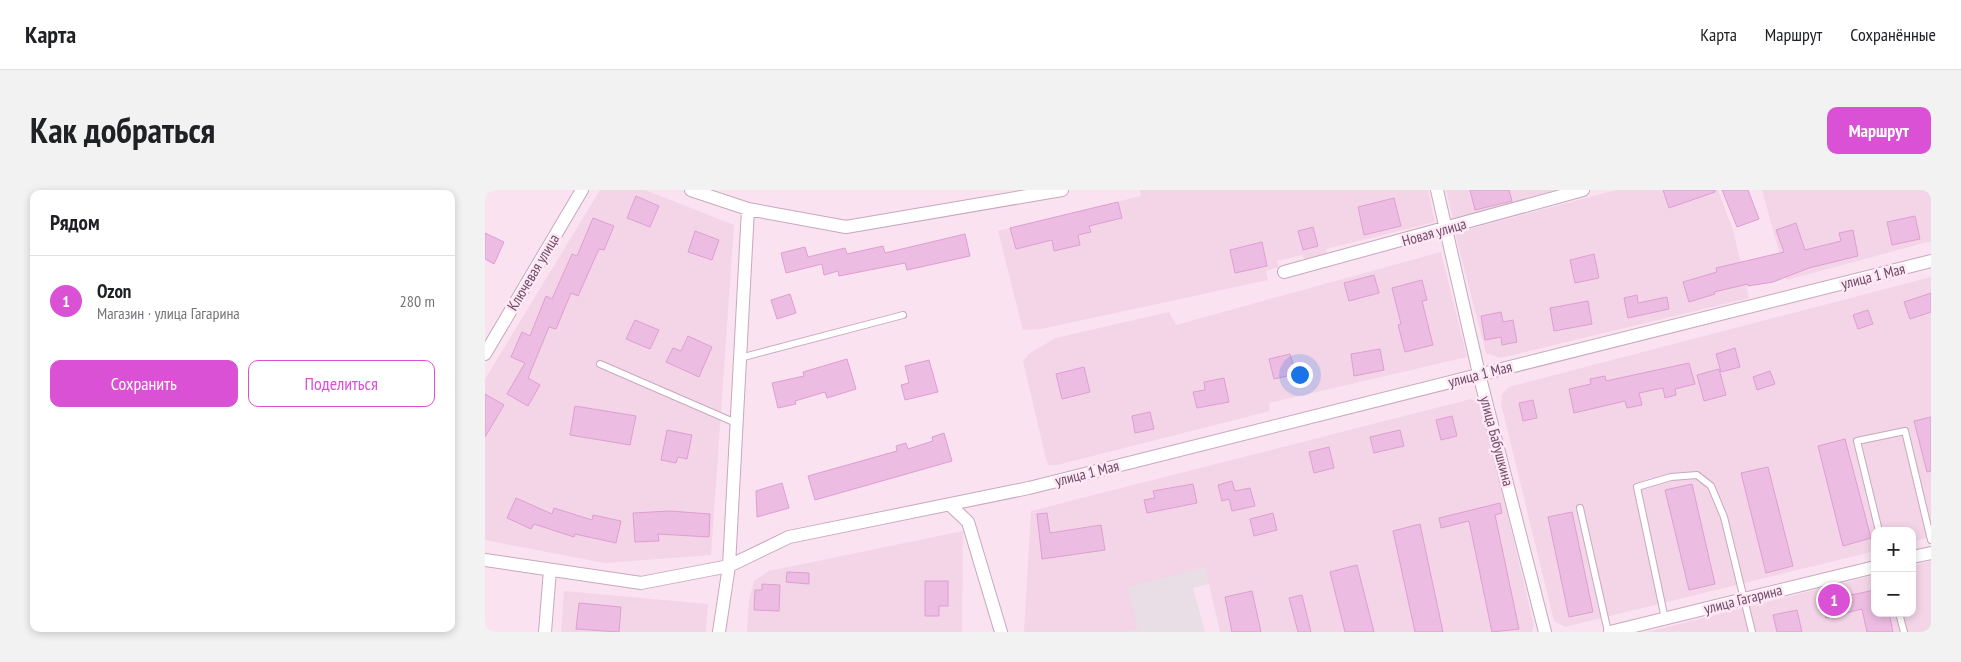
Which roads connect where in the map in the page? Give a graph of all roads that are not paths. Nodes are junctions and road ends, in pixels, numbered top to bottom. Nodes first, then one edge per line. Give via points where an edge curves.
1 (582, 190) edge
2 (691, 190) edge
3 (1062, 190) edge
4 (1437, 190) edge
5 (1583, 190) edge
6 (708, 193) edge
7 (748, 209) junction
8 (1446, 229) junction
9 (1931, 261) edge
10 (1284, 272) dead end
11 (903, 315) dead end
12 (485, 354) edge
13 (740, 358) junction
14 (600, 364) dead end
15 (1479, 374) junction
16 (736, 423) junction
17 (950, 505) junction
18 (1580, 508) dead end
19 (1878, 527) edge
20 (1931, 540) edge
21 (1931, 552) edge
22 (1916, 556) edge
23 (485, 560) edge
24 (729, 566) junction
25 (1871, 568) edge
26 (550, 570) junction
27 (1744, 599) junction
28 (1900, 617) edge
29 (1665, 618) junction
30 (1641, 628) edge
31 (545, 632) edge
32 (719, 632) edge
33 (1001, 632) edge
34 (1545, 632) edge
35 (1609, 632) edge
36 (1752, 632) edge
37 (1904, 632) edge

1 - 12 street, Ключевая улица
2 - 6 street
3 - 7 street via 846,226
4 - 8 street, улица Бабушкина
5 - 8 street, Новая улица
6 - 7 street
7 - 13 street
8 - 10 street, Новая улица
8 - 15 street, улица Бабушкина
9 - 15 street, улица 1 Мая
11 - 13 lane
13 - 16 street
14 - 16 lane
15 - 17 street, улица 1 Мая
15 - 34 street, улица Бабушкина
16 - 24 street
17 - 24 street, улица 1 Мая via 789,537
17 - 33 street via 969,522
18 - 35 lane
19 - 20 lane via 1857,441 1905,431
21 - 22 street
23 - 26 street, улица 1 Мая
24 - 26 street, улица 1 Мая via 641,582
24 - 32 street
25 - 27 street, улица Гагарина
26 - 31 street
27 - 29 street, улица Гагарина
27 - 29 lane via 1724,517 1711,486 1697,476 1671,477 1637,486
27 - 36 lane
28 - 37 lane
29 - 30 street, улица Гагарина
30 - 35 street, улица Гагарина

